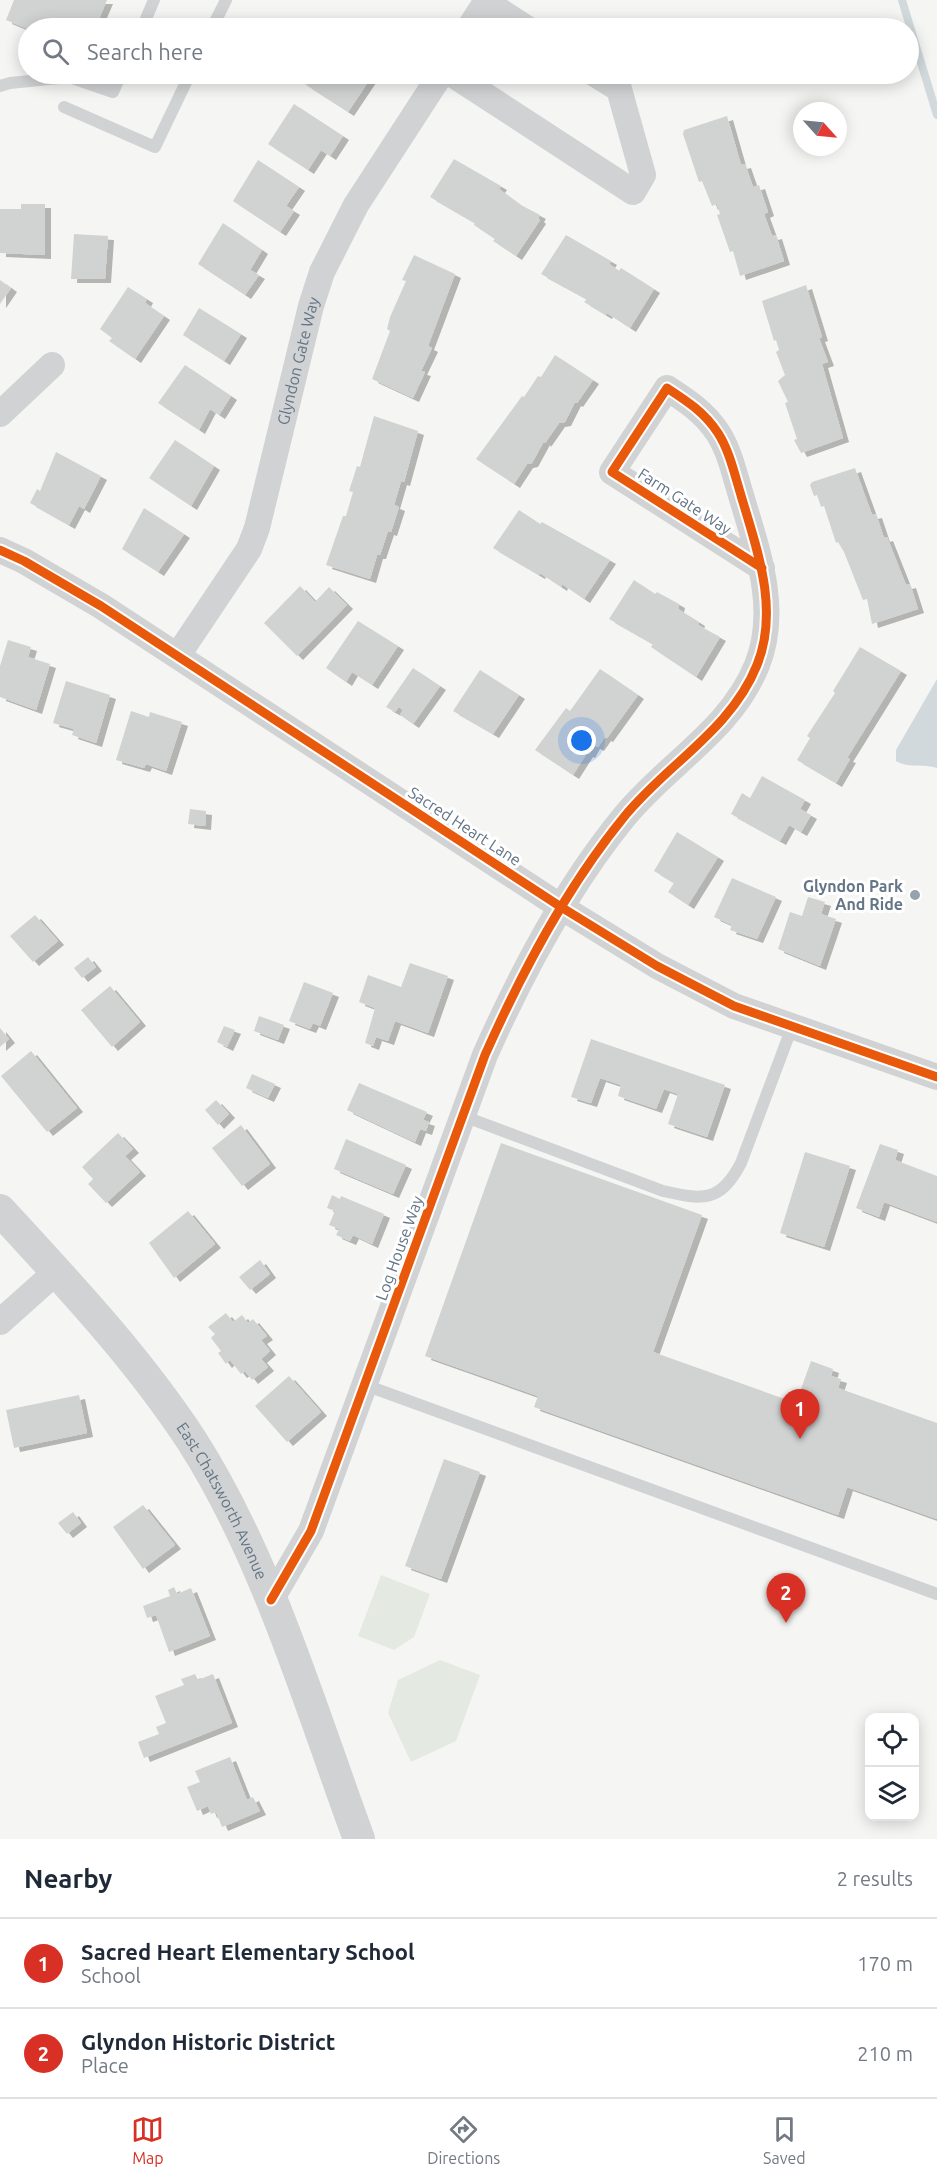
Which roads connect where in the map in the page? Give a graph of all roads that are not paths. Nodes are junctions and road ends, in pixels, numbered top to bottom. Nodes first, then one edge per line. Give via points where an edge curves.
1 (154, 0) edge
2 (226, 0) edge
3 (146, 18) edge
4 (217, 18) edge
5 (476, 18) edge
6 (511, 18) edge
7 (18, 84) edge
8 (90, 84) edge
9 (117, 84) edge
10 (185, 84) edge
11 (435, 84) edge
12 (467, 84) edge
13 (611, 84) edge
14 (0, 86) edge
15 (64, 107) dead end
16 (52, 365) dead end
17 (0, 414) edge
18 (0, 550) edge
19 (762, 568) junction
20 (178, 655) junction
21 (561, 907) junction
22 (792, 1027) junction
23 (937, 1077) edge
24 (463, 1116) junction
25 (0, 1210) edge
26 (56, 1272) junction
27 (0, 1322) edge
28 (365, 1385) junction
29 (937, 1593) edge
30 (271, 1600) junction
31 (359, 1839) edge

1 - 3 lane
2 - 4 lane
5 - 6 street via 486,2
7 - 14 lane
8 - 9 lane via 113,92
10 - 15 lane via 155,147
11 - 20 street, Glyndon Gate Way via 338,238 311,306 249,549
12 - 13 street via 633,192 643,175 619,89
16 - 17 street
18 - 20 street, Sacred Heart Lane via 101,606
19 - 19 street, Farm Gate Way via 719,435 695,406 667,388 612,472
19 - 21 street, Farm Gate Way via 767,608 765,636 758,664 742,696 718,725 626,814
20 - 21 street, Sacred Heart Lane
21 - 22 street, Sacred Heart Lane via 705,991
21 - 24 street, Log House Way via 506,1008
22 - 23 street, Sacred Heart Lane
22 - 24 lane via 741,1163 730,1184 709,1196 663,1191
24 - 28 street, Log House Way
25 - 26 street, East Chatsworth Avenue
26 - 27 street
26 - 30 street, East Chatsworth Avenue via 117,1340 192,1442 244,1536
28 - 29 lane
28 - 30 street, Log House Way via 310,1531
30 - 31 street, East Chatsworth Avenue

